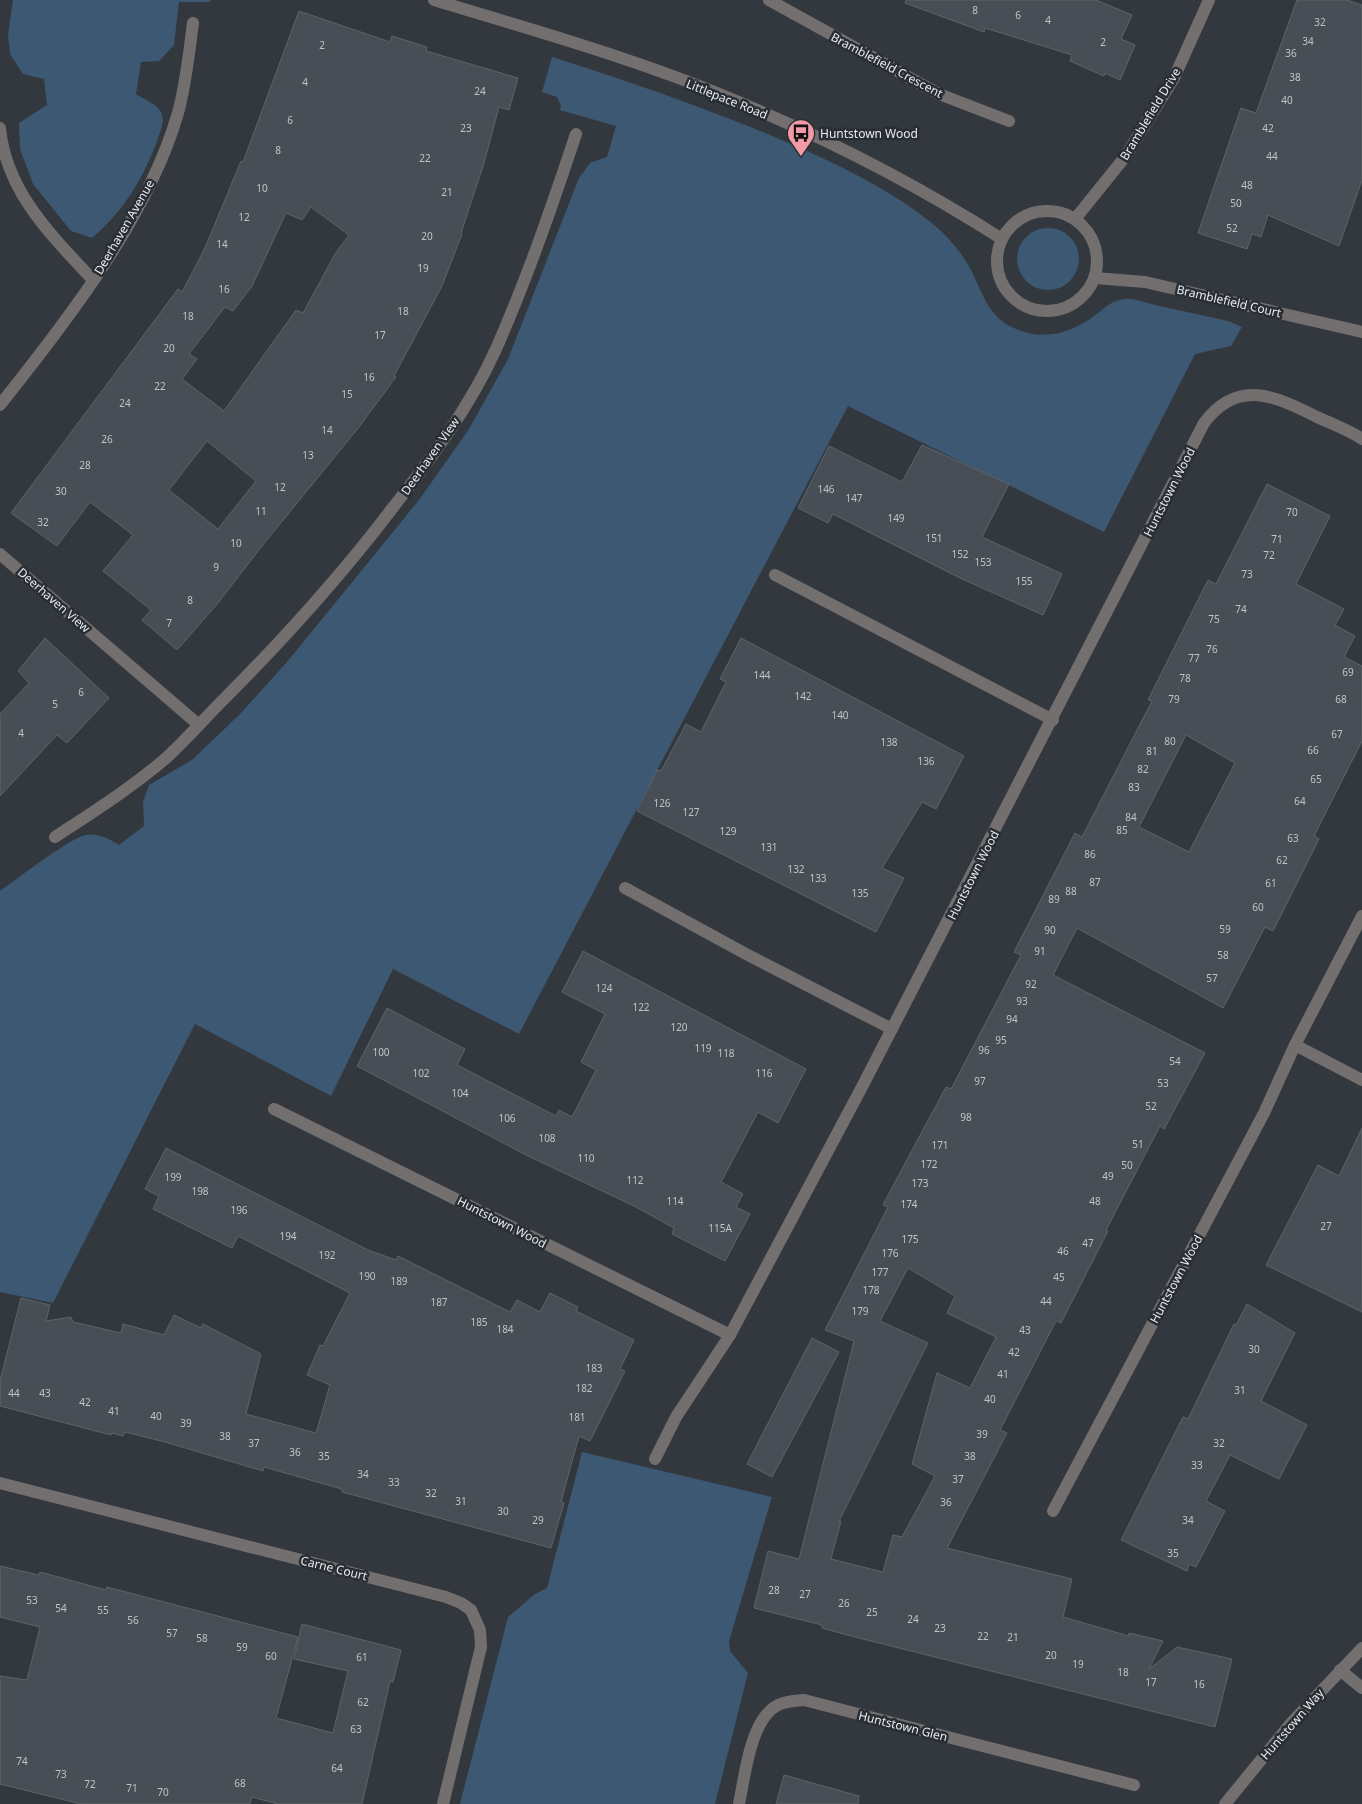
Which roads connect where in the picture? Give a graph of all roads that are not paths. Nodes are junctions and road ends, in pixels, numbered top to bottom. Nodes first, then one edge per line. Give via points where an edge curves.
1 (434, 0) edge
2 (769, 0) edge
3 (1209, 0) edge
4 (193, 23) dead end
5 (1009, 121) dead end
6 (0, 128) edge
7 (576, 134) dead end
8 (1076, 219) junction
9 (1002, 239) junction
10 (1095, 278) junction
11 (93, 280) junction
12 (1362, 332) edge
13 (0, 405) edge
14 (1362, 439) edge
15 (0, 554) edge
16 (775, 575) dead end
17 (1053, 720) junction
18 (199, 724) junction
19 (56, 837) dead end
20 (625, 888) dead end
21 (1362, 916) edge
22 (892, 1029) junction
23 (1295, 1045) junction
24 (1362, 1080) edge
25 (274, 1109) dead end
26 (730, 1335) junction
27 (655, 1459) dead end
28 (0, 1483) edge
29 (1053, 1511) dead end
30 (1362, 1648) edge
31 (1340, 1670) junction
32 (1362, 1688) edge
33 (1134, 1785) dead end
34 (443, 1804) edge
35 (739, 1804) edge
36 (1225, 1804) edge

1 - 9 street, Littlepace Road via 567,41 748,106 894,175
2 - 5 street, Bramblefield Crescent via 939,94
3 - 8 street, Bramblefield Drive via 1174,78 1125,157
4 - 11 street, Deerhaven Avenue via 178,112 160,163
6 - 11 street via 14,184 43,225
7 - 18 street, Deerhaven View via 496,350 448,432 338,576 287,635
8 - 9 street via 1053,211 1031,213 1013,224
8 - 10 street via 1089,232 1096,248
9 - 10 street via 997,258 1000,278 1012,297 1030,308 1060,310 1073,304
10 - 12 street, Bramblefield Court via 1145,282
11 - 13 street, Deerhaven Avenue
14 - 17 street, Huntstown Wood via 1296,406 1268,396 1246,395 1230,399 1215,409 1204,423
15 - 18 street, Deerhaven View
16 - 17 street
17 - 22 street, Huntstown Wood
18 - 19 street, Deerhaven View via 164,759 101,808
20 - 22 street via 737,950
21 - 23 street, Huntstown Wood
22 - 26 street, Huntstown Wood
23 - 24 street
23 - 29 street, Huntstown Wood via 1264,1114
25 - 26 street, Huntstown Wood
26 - 27 street, Huntstown Wood via 676,1417
28 - 34 street, Carne Court via 446,1597 464,1605 477,1620 482,1647
30 - 31 street, Huntstown Way
31 - 32 street
31 - 36 street, Huntstown Way via 1286,1729
33 - 35 street, Huntstown Glen via 804,1700 776,1706 756,1729

